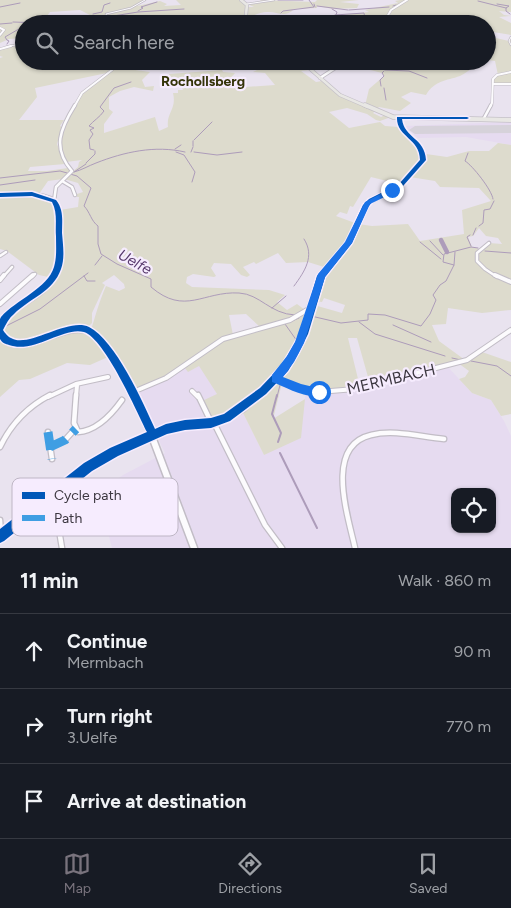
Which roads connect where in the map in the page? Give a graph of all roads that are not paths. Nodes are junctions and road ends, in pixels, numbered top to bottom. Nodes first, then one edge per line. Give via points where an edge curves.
1 (145, 0) edge
2 (241, 0) edge
3 (274, 0) edge
4 (407, 0) edge
5 (247, 5) junction
6 (106, 15) edge
7 (246, 15) edge
8 (388, 15) edge
9 (0, 28) edge
10 (0, 35) edge
11 (511, 37) edge
12 (511, 44) edge
13 (15, 45) edge
14 (0, 49) edge
15 (112, 70) edge
16 (311, 70) edge
17 (334, 70) edge
18 (511, 72) edge
19 (320, 78) junction
20 (493, 84) junction
21 (511, 84) edge
22 (399, 118) junction
23 (484, 118) junction
24 (511, 120) edge
25 (61, 181) junction
26 (75, 195) dead end
27 (0, 196) edge
28 (54, 201) junction
29 (489, 243) dead end
30 (6, 252) dead end
31 (0, 256) edge
32 (12, 267) dead end
33 (35, 274) dead end
34 (0, 280) edge
35 (511, 282) edge
36 (0, 304) edge
37 (311, 310) junction
38 (0, 328) edge
39 (511, 330) edge
40 (0, 332) edge
41 (108, 377) dead end
42 (276, 378) junction
43 (76, 385) junction
44 (192, 391) dead end
45 (133, 392) junction
46 (122, 400) dead end
47 (212, 423) junction
48 (76, 429) junction
49 (48, 432) dead end
50 (152, 435) junction
51 (444, 439) dead end
52 (0, 447) edge
53 (50, 447) junction
54 (52, 459) dead end
55 (75, 478) edge
56 (168, 478) edge
57 (178, 505) edge
58 (0, 520) edge
59 (12, 527) edge
60 (1, 536) edge
61 (194, 548) edge
62 (282, 548) edge
63 (355, 548) edge

1 - 6 street
2 - 5 main road
3 - 5 street
4 - 8 street
5 - 7 main road
9 - 10 street via 4,30
11 - 12 street
13 - 14 street
15 - 25 street via 82,93 64,121 58,147 72,171
16 - 19 main road
17 - 19 street
18 - 20 street via 495,77
19 - 22 main road via 340,95
20 - 21 street
20 - 23 street via 492,104
22 - 23 main road
22 - 37 street via 402,128 421,147 423,160 401,185 365,206 349,243 321,276
23 - 24 main road
25 - 26 street via 72,187
25 - 28 street via 53,193
27 - 28 street via 32,194
28 - 38 street via 59,210 56,274 43,289 7,315
29 - 35 street via 478,252 477,261 486,270
30 - 31 street
32 - 34 street
33 - 36 street
37 - 42 street via 300,343
37 - 45 street via 290,320 223,339 166,378
39 - 42 street, MERMBACH via 477,355 454,364 364,387 338,392 308,390
40 - 45 street via 8,341 21,344 62,330 88,330 104,346
41 - 43 street
42 - 47 street via 242,409
43 - 48 street
43 - 52 street via 46,397 24,412 6,433
44 - 47 street
45 - 50 street
46 - 48 street via 89,431
47 - 50 street via 174,427
47 - 62 street via 265,525
48 - 53 street via 66,440
49 - 53 street
50 - 55 street via 103,458
50 - 56 street
51 - 63 street via 378,434 364,437 351,446 343,459 342,474
53 - 54 street
57 - 61 street
58 - 60 street
59 - 60 street

